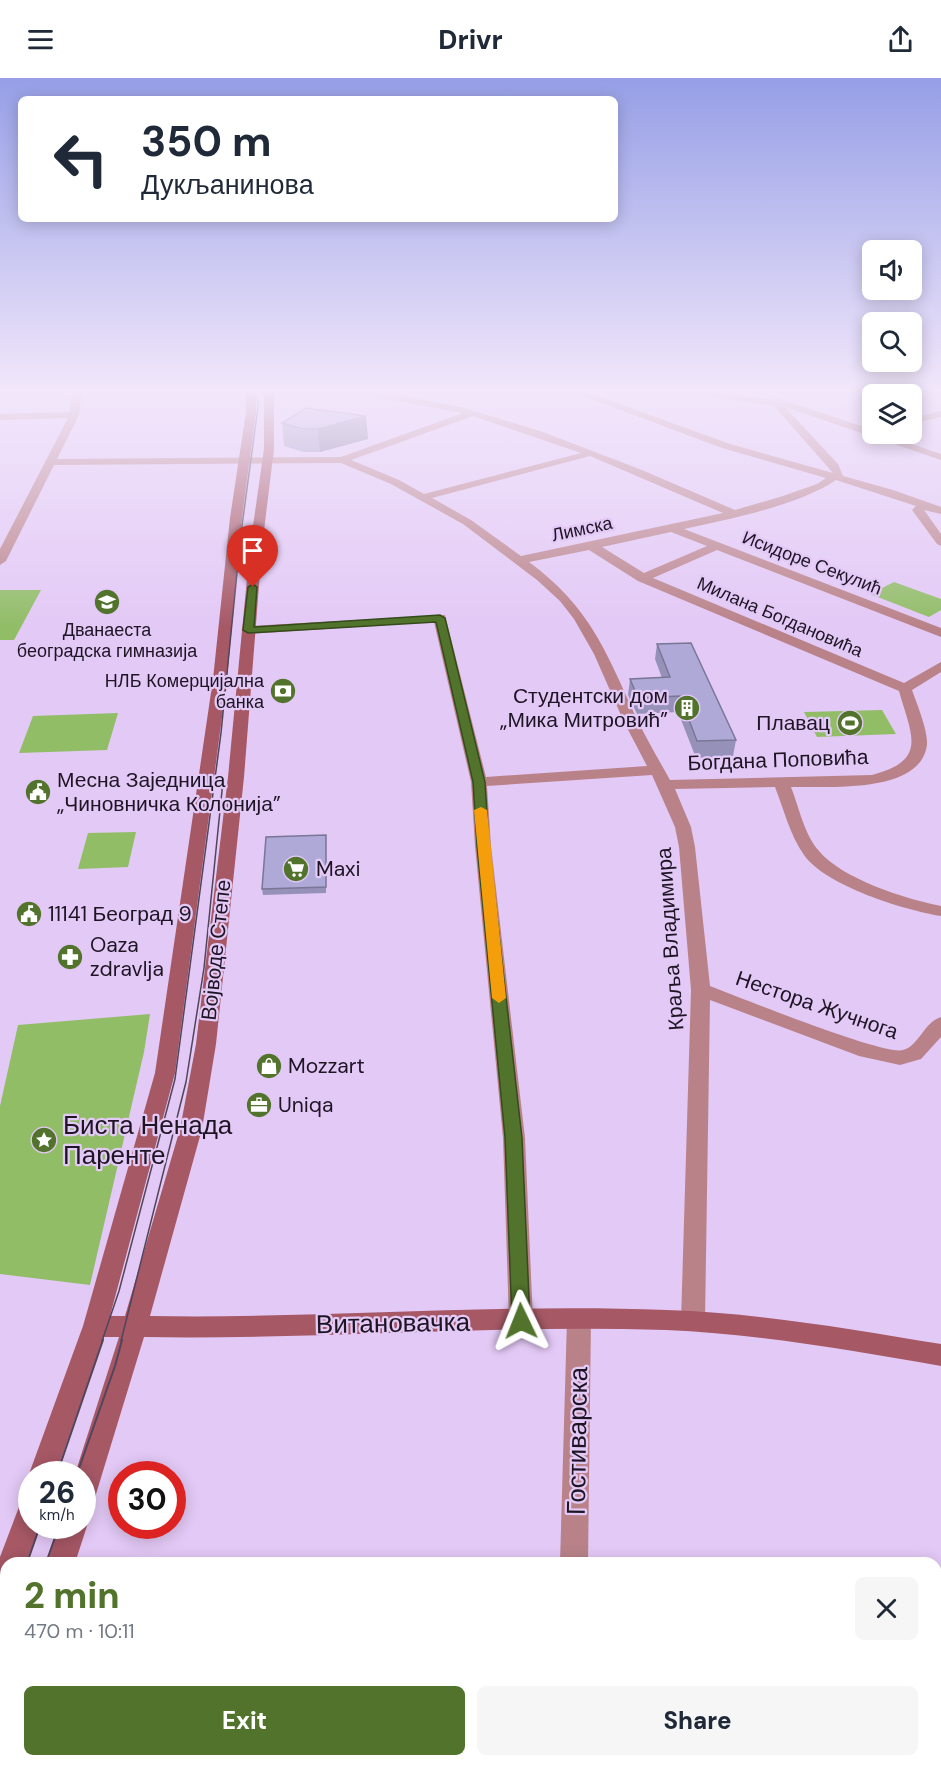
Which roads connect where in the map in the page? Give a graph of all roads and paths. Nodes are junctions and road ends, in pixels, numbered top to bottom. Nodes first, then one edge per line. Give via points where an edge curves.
1 (47, 469) edge
2 (254, 469) edge
3 (256, 469) edge
4 (367, 469) edge
5 (531, 469) edge
6 (628, 469) edge
7 (808, 469) edge
8 (836, 469) edge
9 (837, 477) junction
10 (424, 497) junction
11 (924, 504) junction
12 (941, 511) edge
13 (735, 514) junction
14 (670, 528) junction
15 (941, 542) edge
16 (591, 546) junction
17 (718, 546) junction
18 (521, 560) junction
19 (0, 561) edge
20 (642, 578) junction
21 (248, 630) junction
22 (941, 633) edge
23 (941, 666) edge
24 (905, 689) junction
25 (661, 777) junction
26 (479, 782) junction
27 (781, 782) junction
28 (941, 911) edge
29 (701, 990) junction
30 (941, 1024) edge
31 (579, 1319) junction
32 (521, 1321) junction
33 (693, 1321) junction
34 (95, 1326) junction
35 (134, 1326) junction
36 (941, 1355) edge
37 (48, 1461) edge
38 (92, 1461) edge
39 (21, 1539) edge
40 (69, 1539) edge
41 (14, 1557) edge
42 (63, 1557) edge
43 (574, 1557) edge

1 - 19 street
2 - 34 main road, Војводе Степе via 236,518 220,679 165,1073
3 - 21 main road, Војводе Степе
4 - 10 street, Краља Владимира
5 - 10 street
6 - 13 street
7 - 9 street
8 - 9 street
9 - 11 street
9 - 13 street, Лимска via 805,494
10 - 18 street, Краља Владимира
11 - 12 street
11 - 15 street via 918,510
13 - 14 street, Лимска
14 - 16 street, Лимска
14 - 17 street, Исидоре Секулић
16 - 18 street, Лимска
16 - 20 street, Милана Богдановића
17 - 20 street, Милана Богдановића
17 - 22 street, Исидоре Секулић
18 - 25 street, Краља Владимира via 564,598 580,618
20 - 24 street, Милана Богдановића
21 - 26 street via 440,618
21 - 35 main road, Војводе Степе via 206,1044 190,1129
23 - 24 street
24 - 27 street, Богдана Поповића via 920,749 904,769 872,780
25 - 26 street, Богдана Поповића
25 - 27 street, Богдана Поповића
25 - 29 street, Краља Владимира via 683,827 687,847
26 - 32 street via 514,1138
27 - 28 street via 807,845 819,861 901,902
29 - 30 street, Нестора Жучнога via 892,1057 914,1054
29 - 33 street, Краља Владимира
31 - 32 main road, Витановачка
31 - 33 main road, Витановачка
31 - 43 street, Гостиварска
32 - 35 main road, Витановачка
33 - 36 main road, Витановачка via 808,1333
34 - 35 main road, Витановачка
34 - 37 main road, Војводе Степе
35 - 38 main road, Војводе Степе
39 - 41 main road
40 - 42 main road

